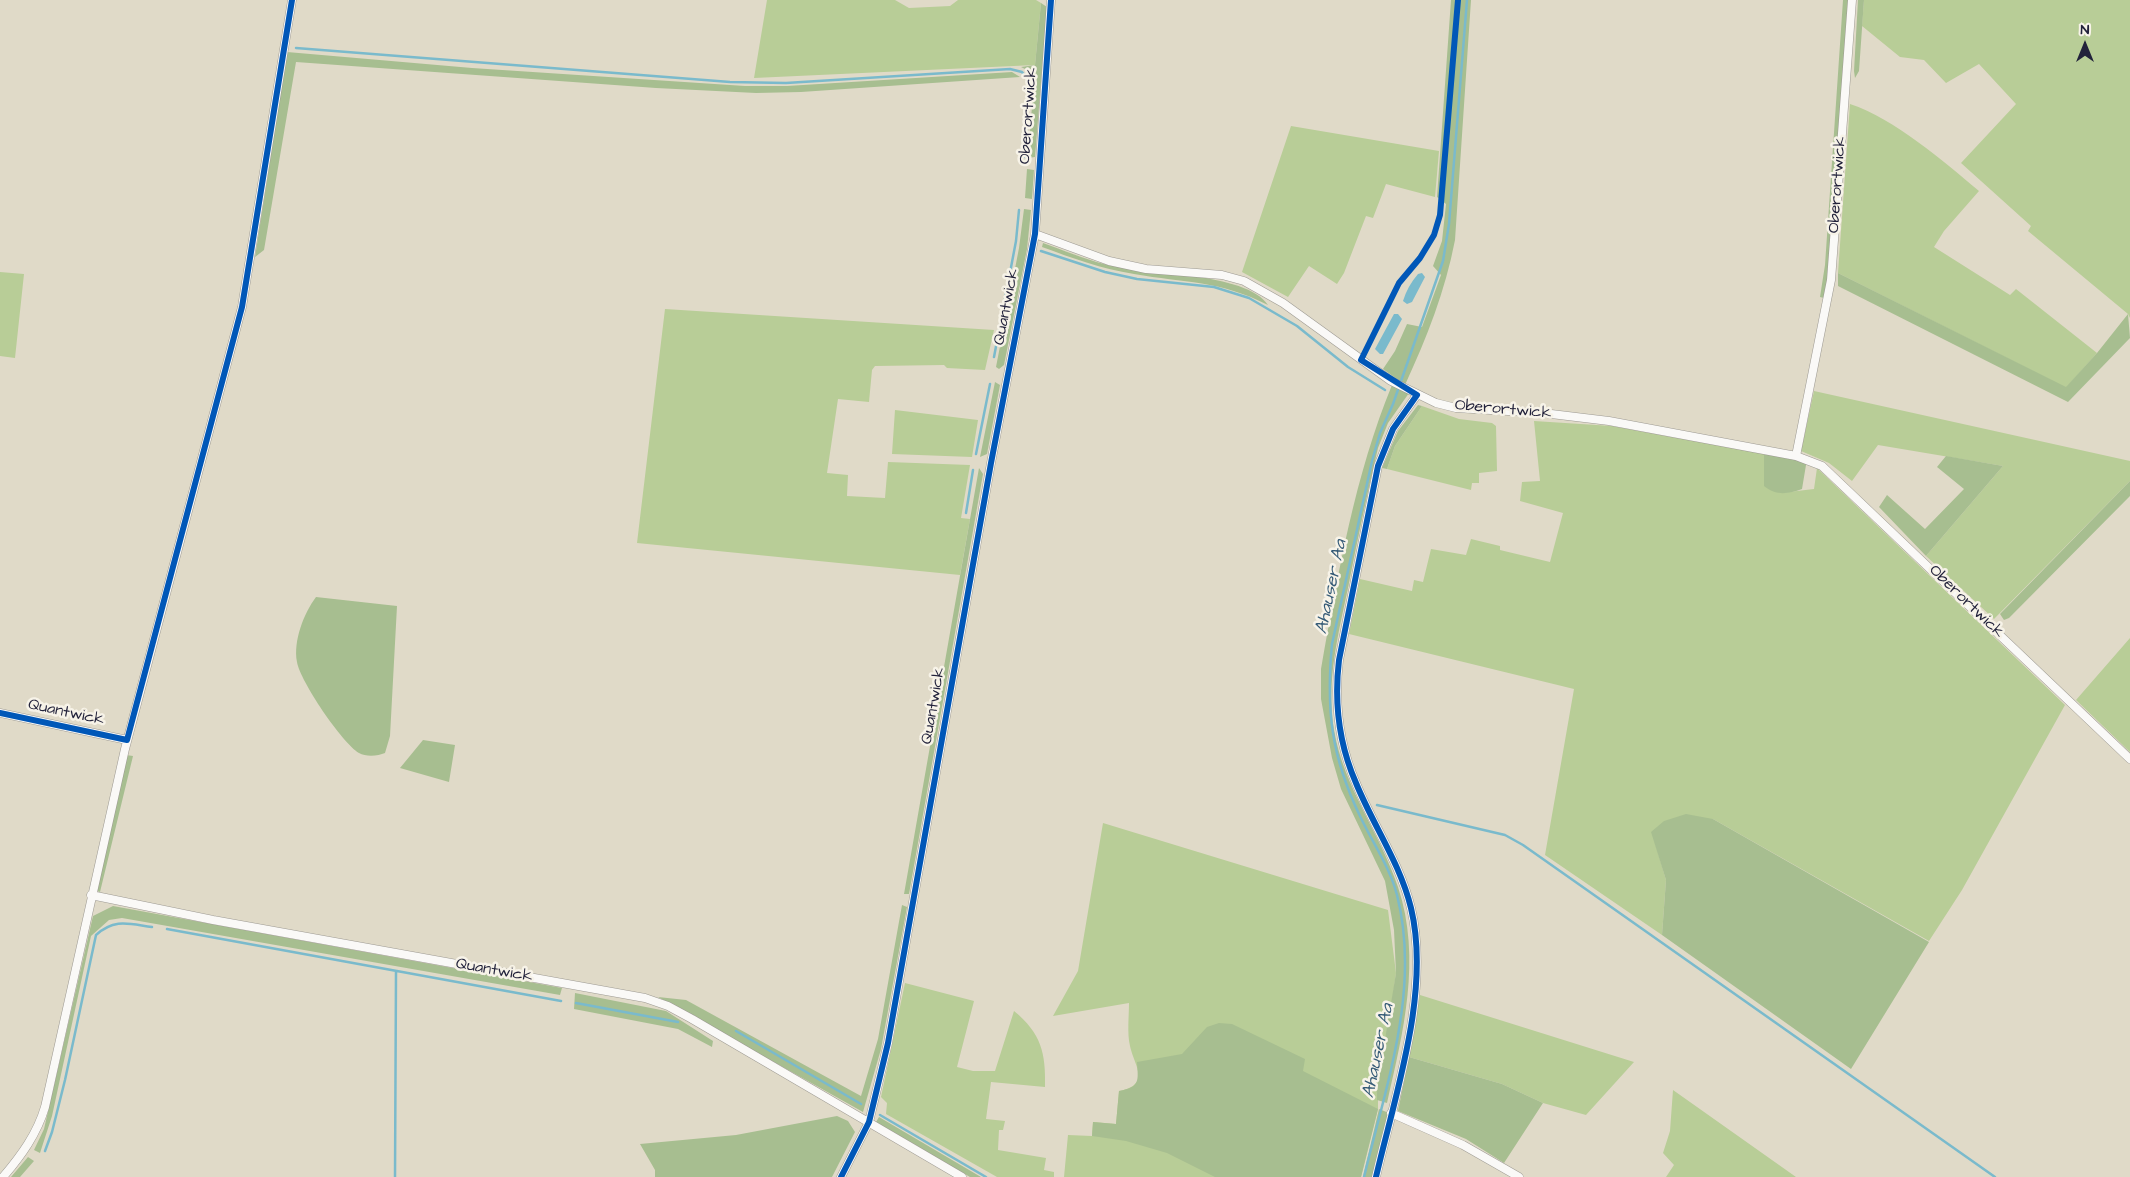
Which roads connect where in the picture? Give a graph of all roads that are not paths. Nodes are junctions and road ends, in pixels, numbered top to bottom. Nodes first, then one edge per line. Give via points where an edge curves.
1 (292, 0) edge
2 (1052, 0) edge
3 (1852, 0) edge
4 (1035, 234) junction
5 (1417, 395) junction
6 (1796, 456) junction
7 (0, 713) edge
8 (127, 740) junction
9 (2130, 759) edge
10 (91, 895) junction
11 (1391, 1113) junction
12 (869, 1122) junction
13 (3, 1177) edge
14 (842, 1177) edge
15 (962, 1177) edge
16 (1376, 1177) edge
17 (1519, 1177) edge

1 - 8 street via 242,307
2 - 4 street, Oberortwick
3 - 6 street, Oberortwick via 1831,280
4 - 5 street, Oberortwick via 1109,261 1244,281 1283,303 1391,381
4 - 12 street, Quantwick via 991,463 890,1035
5 - 6 street, Oberortwick via 1456,408 1609,421
5 - 11 street via 1393,429 1378,466 1337,681 1340,730 1347,759 1402,880 1415,928 1414,1006
6 - 9 street, Oberortwick via 1829,471
7 - 8 street, Quantwick
8 - 10 street
10 - 12 street, Quantwick via 645,998 692,1019
10 - 13 street via 40,1125
11 - 16 street
11 - 17 street via 1463,1145
12 - 14 street, Quantwick
12 - 15 street, Quantwick

